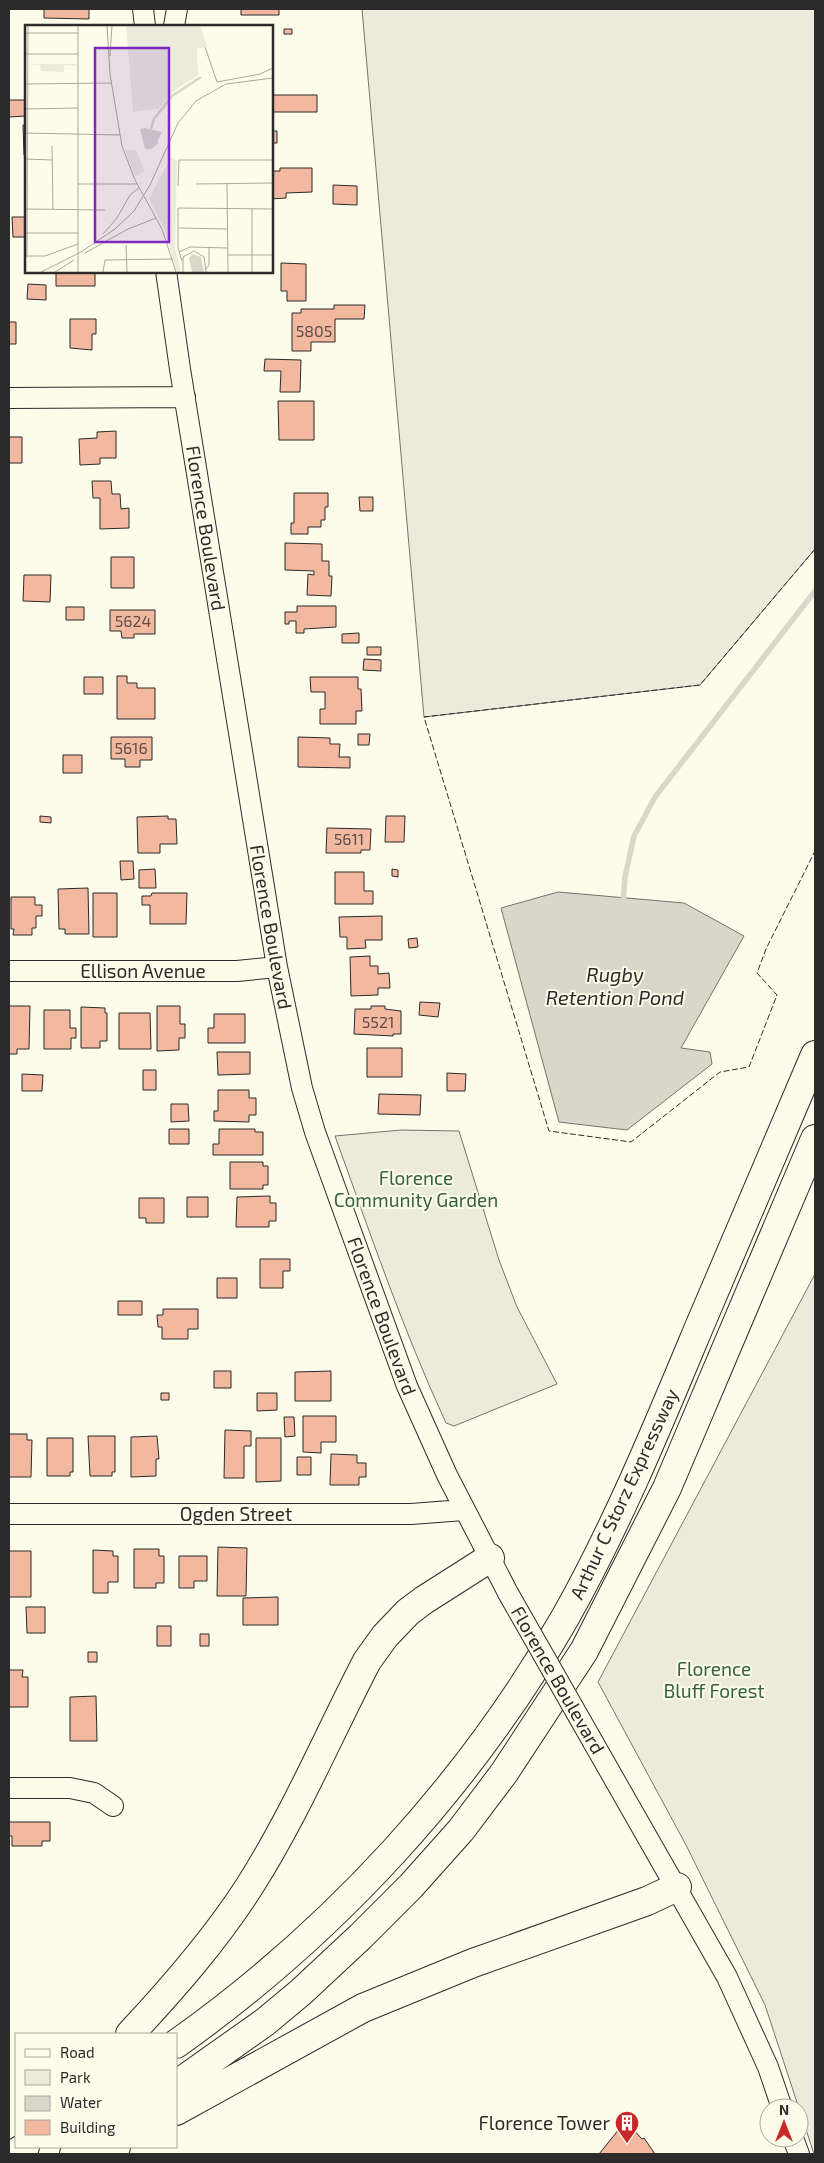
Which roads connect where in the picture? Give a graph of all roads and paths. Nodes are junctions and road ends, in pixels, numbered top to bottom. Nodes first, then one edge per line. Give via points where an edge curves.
1 (143, 9) edge
2 (177, 9) edge
3 (145, 25) edge
4 (174, 25) edge
5 (166, 272) edge
6 (185, 397) junction
7 (9, 398) edge
8 (277, 967) junction
9 (9, 971) edge
10 (815, 1055) edge
11 (815, 1139) edge
12 (464, 1510) junction
13 (9, 1514) edge
14 (490, 1558) junction
15 (9, 1788) edge
16 (113, 1806) dead end
17 (677, 1887) junction
18 (131, 2033) edge
19 (178, 2043) edge
20 (178, 2084) edge
21 (779, 2098) edge
22 (178, 2111) edge
23 (114, 2148) edge
24 (103, 2154) edge

1 - 3 street
2 - 4 street
5 - 6 street, Florence Boulevard
6 - 7 street
6 - 8 street, Florence Boulevard
8 - 9 street, Ellison Avenue via 237,971
8 - 12 street, Florence Boulevard via 290,1035 315,1132 407,1386
10 - 19 highway, Arthur C Storz Expressway via 647,1453 612,1527 565,1616 499,1721 428,1813 352,1896 218,2015
11 - 20 highway, Arthur C Storz Expressway via 654,1514 584,1651 504,1773 455,1837 357,1940 265,2022
12 - 13 street, Ogden Street via 411,1514
12 - 14 street, Florence Boulevard
14 - 17 street, Florence Boulevard, bridge
14 - 18 highway via 424,1600 385,1636 367,1661 249,1887 174,1988
15 - 16 street via 70,1788 94,1793
17 - 21 street, Florence Boulevard via 734,1992
17 - 22 highway via 363,2008
23 - 24 highway

